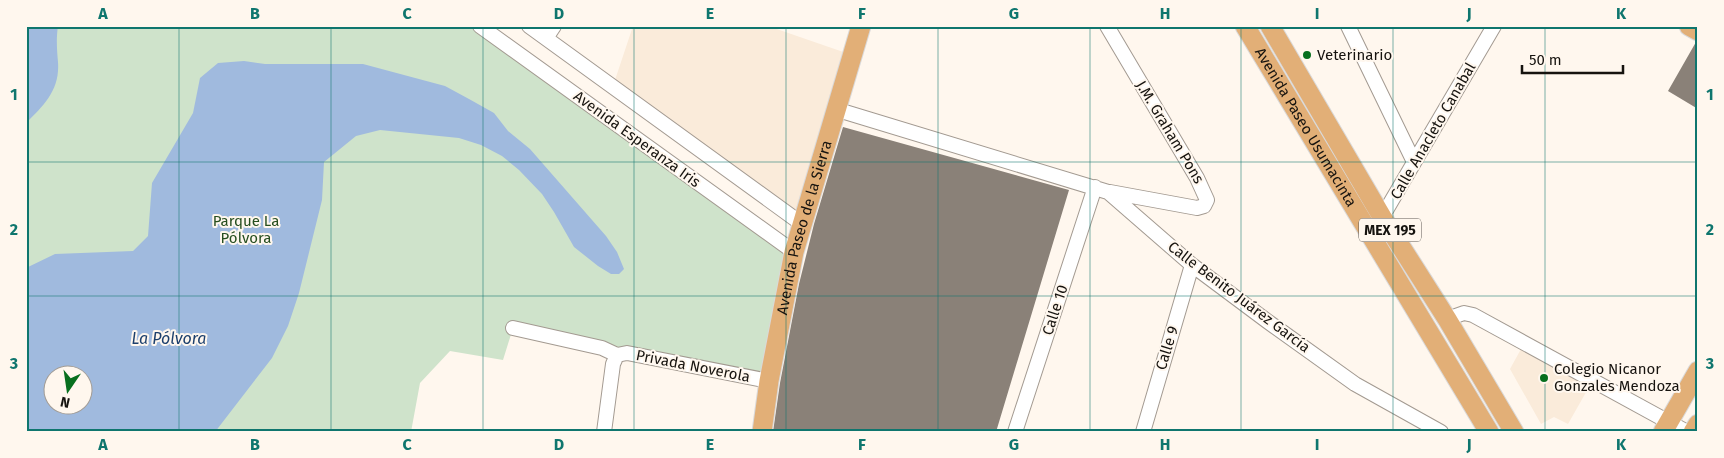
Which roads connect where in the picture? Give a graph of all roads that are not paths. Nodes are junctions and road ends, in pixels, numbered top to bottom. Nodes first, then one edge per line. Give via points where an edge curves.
1 (480, 26) edge
2 (529, 26) edge
3 (861, 26) edge
4 (1107, 26) edge
5 (1245, 26) edge
6 (1270, 26) edge
7 (1348, 26) edge
8 (1494, 26) edge
9 (1689, 26) edge
10 (550, 32) edge
11 (1698, 32) edge
12 (834, 109) junction
13 (1414, 162) junction
14 (1095, 188) junction
15 (1108, 192) junction
16 (1382, 217) junction
17 (802, 224) junction
18 (1371, 234) junction
19 (794, 252) junction
20 (1192, 265) junction
21 (1447, 319) junction
22 (513, 328) dead end
23 (617, 356) junction
24 (1698, 371) edge
25 (769, 381) junction
26 (1698, 424) edge
27 (1666, 427) edge
28 (604, 432) edge
29 (762, 432) edge
30 (1015, 432) edge
31 (1143, 432) edge
32 (1441, 432) edge
33 (1489, 432) edge
34 (1514, 432) edge
35 (1688, 432) edge
36 (1693, 432) edge

1 - 19 street, Avenida Esperanza Iris
2 - 10 street, Avenida Esperanza Iris
3 - 12 main road, Avenida Paseo de la Sierra
4 - 15 street, J.M. Graham Pons via 1201,184 1207,200 1204,206 1197,208
5 - 18 main road, Avenida Paseo Usumacinta / MEX 195
6 - 16 main road, Avenida Paseo Usumacinta / MEX 195
7 - 13 street
8 - 13 street, Calle Anacleto Canabal
9 - 11 main road
10 - 17 street, Avenida Esperanza Iris
12 - 14 street, Calle Benito Juárez García
12 - 17 main road, Avenida Paseo de la Sierra
13 - 16 street, Calle Anacleto Canabal
14 - 15 street, Calle Benito Juárez García
14 - 30 street, Calle 10
15 - 20 street, Calle Benito Juárez García
16 - 18 street, Calle Anacleto Canabal
16 - 21 main road, Avenida Paseo Usumacinta / MEX 195
17 - 19 main road, Avenida Paseo de la Sierra
18 - 33 main road, Avenida Paseo Usumacinta / MEX 195
19 - 25 main road, Avenida Paseo de la Sierra
20 - 31 street, Calle 9
20 - 32 street, Calle Benito Juárez García via 1356,384
21 - 27 street via 1464,313 1473,315
21 - 34 main road, Avenida Paseo Usumacinta / MEX 195
22 - 23 street via 602,348
23 - 25 street, Privada Noverola via 627,353
23 - 28 street via 612,364
24 - 27 main road
25 - 29 main road, Avenida Paseo de la Sierra
26 - 36 main road
27 - 35 street

